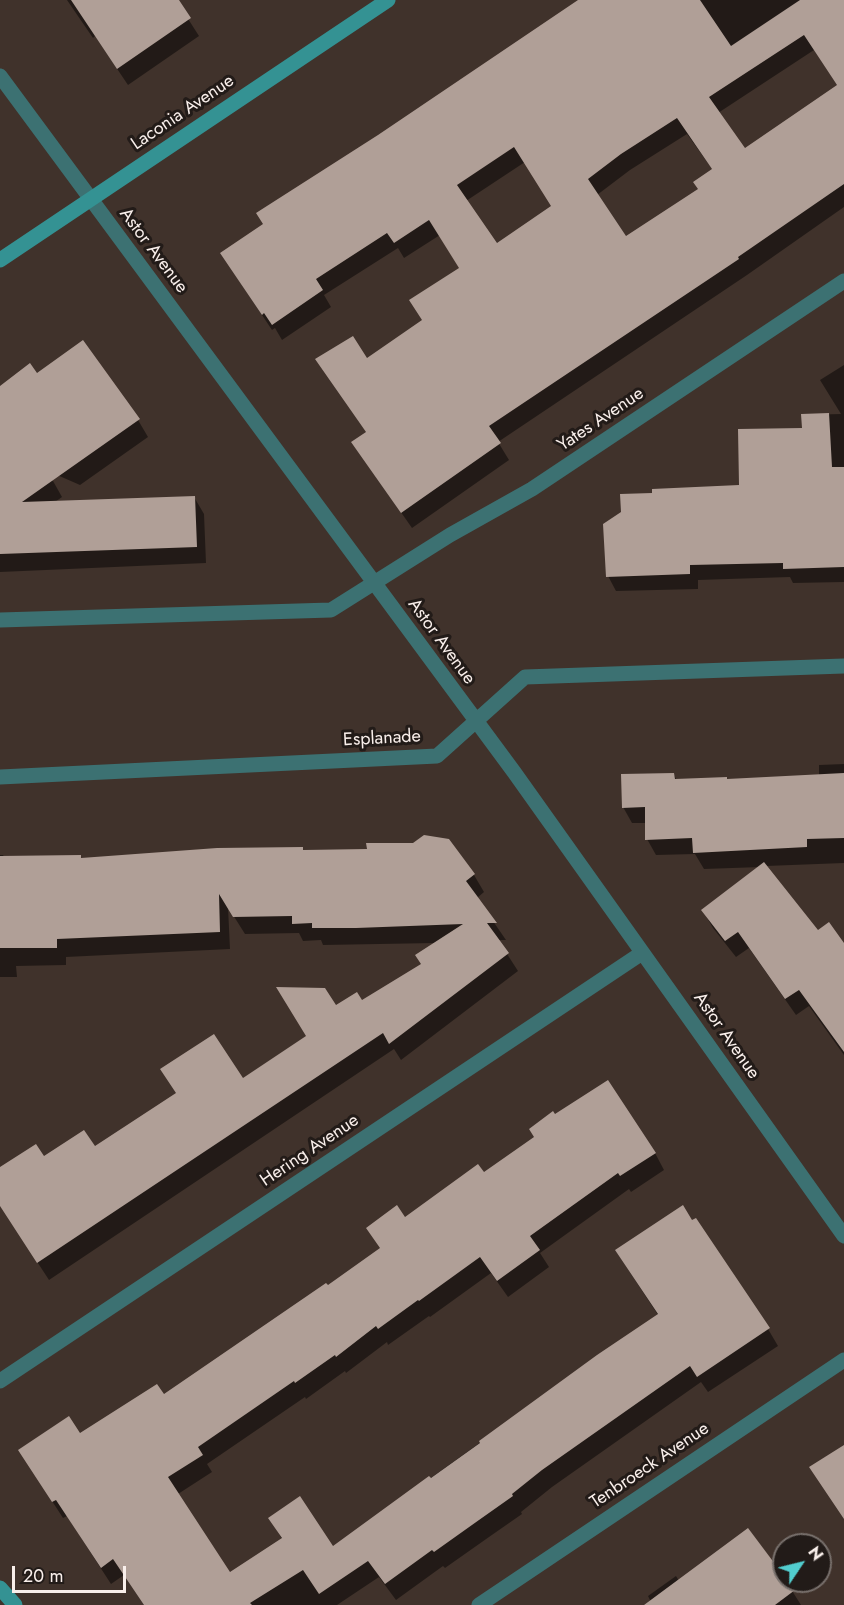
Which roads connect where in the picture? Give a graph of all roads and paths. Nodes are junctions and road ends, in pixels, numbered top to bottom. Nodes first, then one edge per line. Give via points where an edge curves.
1 (388, 0) edge
2 (0, 76) edge
3 (90, 198) junction
4 (0, 260) edge
5 (844, 281) edge
6 (375, 584) junction
7 (0, 620) edge
8 (844, 666) edge
9 (475, 720) junction
10 (0, 777) edge
11 (642, 953) junction
12 (844, 1236) edge
13 (844, 1360) edge
14 (0, 1381) edge
15 (0, 1588) edge
16 (15, 1605) edge
17 (479, 1605) edge

1 - 3 street, Laconia Avenue
2 - 3 street, Astor Avenue
3 - 4 street, Laconia Avenue
3 - 6 street, Astor Avenue
5 - 6 street, Yates Avenue via 532,489 450,535
6 - 7 street via 331,610
6 - 9 street, Astor Avenue
8 - 9 street, Esplanade via 525,676
9 - 10 street, Esplanade via 437,756
9 - 11 street, Astor Avenue
11 - 12 street, Astor Avenue
11 - 14 street, Hering Avenue
13 - 17 street, Tenbroeck Avenue
15 - 16 street

